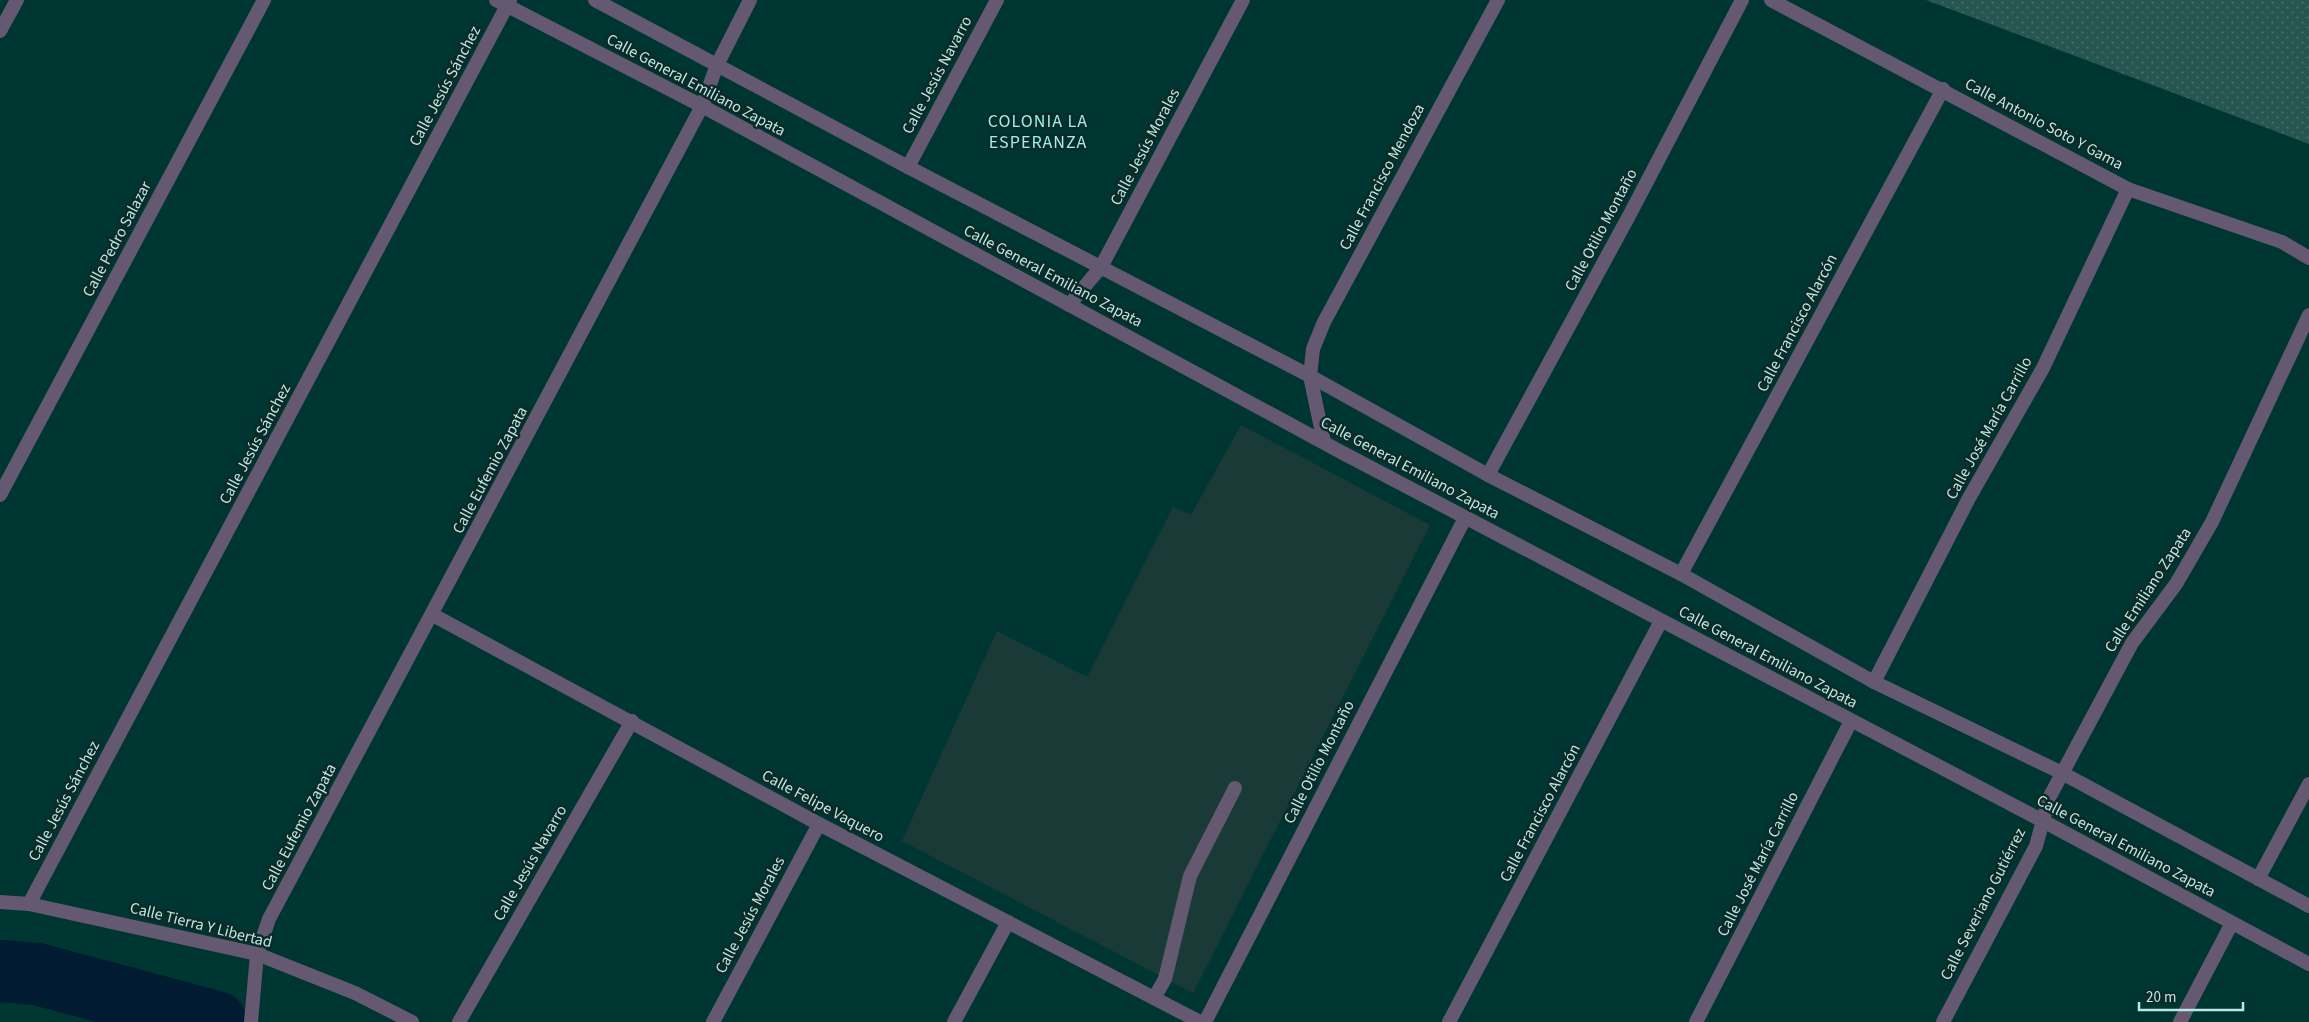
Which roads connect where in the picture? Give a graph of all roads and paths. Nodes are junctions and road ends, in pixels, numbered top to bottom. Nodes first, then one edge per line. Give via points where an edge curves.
1 (16, 0) edge
2 (264, 0) edge
3 (595, 0) edge
4 (750, 0) edge
5 (997, 0) edge
6 (1243, 0) edge
7 (1498, 0) edge
8 (1742, 0) edge
9 (1771, 0) edge
10 (505, 2) edge
11 (0, 31) edge
12 (717, 65) junction
13 (1944, 89) junction
14 (702, 106) junction
15 (908, 167) junction
16 (2128, 189) junction
17 (2309, 258) edge
18 (1101, 267) junction
19 (1069, 305) junction
20 (2309, 315) edge
21 (1310, 376) junction
22 (1324, 442) junction
23 (1488, 475) junction
24 (0, 495) edge
25 (1465, 518) junction
26 (1681, 574) junction
27 (433, 615) junction
28 (1662, 621) junction
29 (1874, 682) junction
30 (632, 721) junction
31 (1852, 721) junction
32 (2062, 773) junction
33 (2309, 784) edge
34 (1235, 788) dead end
35 (2043, 821) junction
36 (819, 824) junction
37 (2258, 879) junction
38 (0, 902) edge
39 (29, 904) junction
40 (2309, 906) edge
41 (1008, 922) junction
42 (2232, 923) junction
43 (257, 954) junction
44 (2309, 964) edge
45 (1154, 998) junction
46 (251, 1022) edge
47 (412, 1022) edge
48 (459, 1022) edge
49 (713, 1022) edge
50 (954, 1022) edge
51 (1200, 1022) edge
52 (1205, 1022) edge
53 (1449, 1022) edge
54 (1696, 1022) edge
55 (1943, 1022) edge
56 (2180, 1022) edge

1 - 11 street
2 - 24 street, Calle Pedro Salazar
3 - 12 street, Calle General Emiliano Zapata
4 - 12 street, Calle Eufemio Zapata
5 - 15 street, Calle Jesús Navarro
6 - 18 street, Calle Jesús Morales
7 - 21 street, Calle Francisco Mendoza via 1324,322 1313,349
8 - 23 street, Calle Otilio Montaño
9 - 13 street, Calle Antonio Soto Y Gama
10 - 14 street, Calle General Emiliano Zapata
10 - 39 street, Calle Jesús Sánchez
12 - 14 street, Calle Eufemio Zapata
12 - 15 street, Calle General Emiliano Zapata
13 - 16 street, Calle Antonio Soto Y Gama
13 - 26 street, Calle Francisco Alarcón
14 - 19 street, Calle General Emiliano Zapata
14 - 27 street, Calle Eufemio Zapata
15 - 18 street, Calle General Emiliano Zapata
16 - 17 street, Calle Antonio Soto Y Gama via 2282,242
16 - 29 street, Calle José María Carrillo via 2043,368 1969,498
18 - 19 street, Calle Jesús Morales
18 - 21 street, Calle General Emiliano Zapata
19 - 22 street, Calle General Emiliano Zapata
20 - 32 street, Calle Emiliano Zapata via 2212,522 2176,584 2132,643
21 - 22 street, Calle Francisco Mendoza
21 - 23 street, Calle General Emiliano Zapata
22 - 25 street, Calle General Emiliano Zapata
23 - 26 street, Calle General Emiliano Zapata
25 - 28 street, Calle General Emiliano Zapata
25 - 52 street, Calle Otilio Montaño
26 - 29 street, Calle General Emiliano Zapata
27 - 30 street, Calle Felipe Vaquero
27 - 43 street, Calle Eufemio Zapata via 269,919
28 - 31 street, Calle General Emiliano Zapata
28 - 53 street, Calle Francisco Alarcón
29 - 32 street, Calle General Emiliano Zapata
30 - 36 street, Calle Felipe Vaquero
30 - 48 street, Calle Jesús Navarro
31 - 35 street, Calle General Emiliano Zapata
31 - 54 street, Calle José María Carrillo
32 - 35 street, Calle Severiano Gutiérrez via 2049,798
32 - 37 street, Calle General Emiliano Zapata
33 - 37 street
34 - 45 street via 1190,876 1165,978
35 - 42 street, Calle General Emiliano Zapata
35 - 55 street, Calle Severiano Gutiérrez via 2036,846
36 - 41 street, Calle Felipe Vaquero
36 - 49 street, Calle Jesús Morales
37 - 40 street, Calle General Emiliano Zapata
38 - 39 street, Calle Tierra Y Libertad
39 - 43 street, Calle Tierra Y Libertad
41 - 45 street, Calle Felipe Vaquero
41 - 50 street
42 - 44 street, Calle General Emiliano Zapata
42 - 56 street
43 - 46 street, Calle Eufemio Zapata
43 - 47 street, Calle Tierra Y Libertad via 355,992
45 - 51 street, Calle Felipe Vaquero

